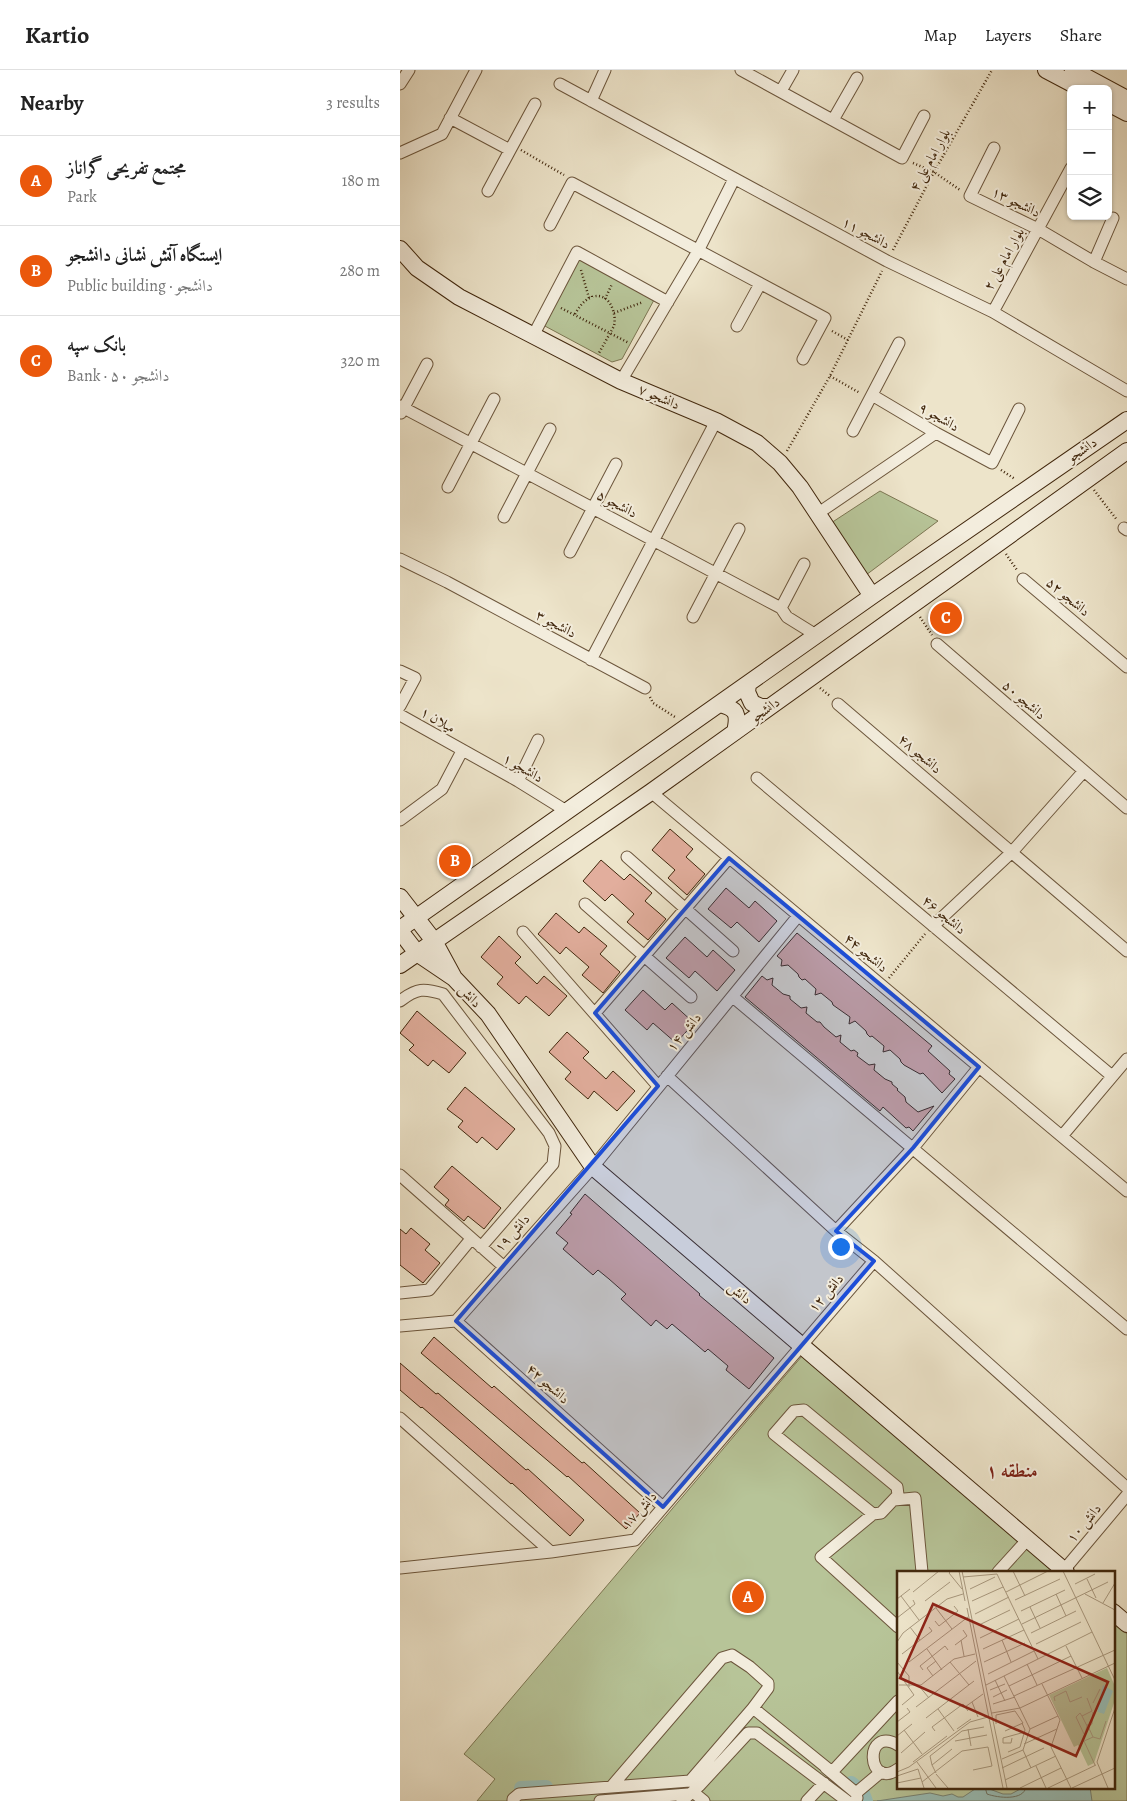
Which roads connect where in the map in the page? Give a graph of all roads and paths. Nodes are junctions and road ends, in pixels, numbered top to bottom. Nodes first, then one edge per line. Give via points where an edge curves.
1 (408, 70) edge
2 (476, 70) edge
3 (605, 70) edge
4 (741, 70) edge
5 (793, 70) edge
6 (992, 70) edge
7 (1046, 70) edge
8 (1073, 70) edge
9 (857, 78) dead end
10 (400, 84) edge
11 (560, 84) dead end
12 (1074, 85) edge
13 (1093, 85) edge
14 (781, 91) junction
15 (1112, 97) edge
16 (1127, 99) edge
17 (1112, 100) edge
18 (591, 101) junction
19 (535, 104) dead end
20 (1127, 113) edge
21 (924, 116) dead end
22 (450, 118) junction
23 (833, 120) junction
24 (994, 148) dead end
25 (510, 150) junction
26 (400, 153) edge
27 (902, 158) junction
28 (934, 172) junction
29 (1067, 175) edge
30 (734, 179) junction
31 (572, 184) junction
32 (488, 191) dead end
33 (970, 196) junction
34 (1113, 218) dead end
35 (550, 225) dead end
36 (1038, 229) junction
37 (698, 251) junction
38 (577, 252) junction
39 (401, 253) edge
40 (887, 261) junction
41 (1094, 262) junction
42 (1127, 279) edge
43 (760, 284) junction
44 (590, 298) junction
45 (663, 299) junction
46 (550, 303) junction
47 (993, 312) junction
48 (614, 313) junction
49 (574, 314) junction
50 (821, 325) junction
51 (737, 326) dead end
52 (610, 334) junction
53 (533, 336) junction
54 (848, 340) junction
55 (899, 343) dead end
56 (640, 349) junction
57 (803, 359) dead end
58 (427, 364) dead end
59 (591, 367) junction
60 (830, 376) junction
61 (621, 381) junction
62 (1127, 391) edge
63 (871, 397) junction
64 (494, 399) dead end
65 (401, 409) edge
66 (1019, 409) dead end
67 (1127, 420) edge
68 (716, 421) junction
69 (550, 429) dead end
70 (853, 431) dead end
71 (936, 433) junction
72 (471, 444) junction
73 (1127, 451) edge
74 (992, 463) junction
75 (616, 464) dead end
76 (780, 464) junction
77 (527, 474) junction
78 (1087, 478) junction
79 (448, 487) dead end
80 (1027, 488) junction
81 (593, 508) junction
82 (818, 514) junction
83 (504, 517) dead end
84 (739, 529) dead end
85 (1125, 529) edge
86 (653, 540) junction
87 (998, 542) junction
88 (570, 552) dead end
89 (401, 559) edge
90 (804, 564) dead end
91 (716, 574) junction
92 (1023, 579) joint
93 (872, 596) junction
94 (913, 605) junction
95 (781, 608) junction
96 (693, 617) dead end
97 (816, 635) junction
98 (937, 644) joint
99 (591, 660) junction
100 (1127, 667) edge
101 (400, 671) edge
102 (809, 679) junction
103 (748, 684) junction
104 (645, 688) joint
105 (719, 704) junction
106 (838, 704) joint
107 (400, 706) edge
108 (769, 707) junction
109 (400, 715) edge
110 (688, 726) junction
111 (735, 732) junction
112 (538, 740) dead end
113 (462, 751) junction
114 (1084, 771) junction
115 (757, 778) dead end
116 (518, 781) junction
117 (651, 792) junction
118 (1127, 808) edge
119 (568, 812) junction
120 (400, 820) edge
121 (1012, 852) junction
122 (627, 857) dead end
123 (730, 858) junction
124 (400, 897) edge
125 (584, 904) dead end
126 (686, 909) junction
127 (798, 916) junction
128 (416, 917) junction
129 (933, 926) junction
130 (400, 930) edge
131 (523, 932) dead end
132 (434, 941) junction
133 (1127, 950) edge
134 (733, 951) dead end
135 (417, 953) junction
136 (644, 956) junction
137 (400, 965) edge
138 (454, 978) junction
139 (882, 986) junction
140 (691, 997) dead end
141 (733, 997) junction
142 (400, 1001) edge
143 (594, 1014) junction
144 (1127, 1058) edge
145 (979, 1067) junction
146 (667, 1076) junction
147 (1112, 1076) junction
148 (658, 1086) junction
149 (1062, 1136) junction
150 (913, 1148) junction
151 (593, 1167) junction
152 (400, 1176) edge
153 (1127, 1191) edge
154 (836, 1231) junction
155 (471, 1238) junction
156 (481, 1247) junction
157 (874, 1261) junction
158 (503, 1266) junction
159 (400, 1284) edge
160 (405, 1293) edge
161 (456, 1321) junction
162 (400, 1326) edge
163 (1127, 1329) edge
164 (801, 1345) junction
165 (400, 1418) edge
166 (1127, 1488) edge
167 (1127, 1495) edge
168 (894, 1500) junction
169 (663, 1507) junction
170 (873, 1514) junction
171 (1028, 1539) junction
172 (551, 1552) junction
173 (400, 1568) edge
174 (922, 1571) edge
175 (999, 1571) edge
176 (1065, 1571) edge
177 (1114, 1613) edge
178 (1127, 1624) edge
179 (897, 1626) edge
180 (897, 1701) edge
181 (753, 1708) junction
182 (897, 1746) edge
183 (824, 1766) junction
184 (897, 1770) edge
185 (881, 1772) junction
186 (824, 1783) junction
187 (611, 1787) junction
188 (688, 1796) edge
189 (853, 1798) edge
190 (513, 1801) edge
191 (600, 1801) edge
192 (704, 1801) edge
193 (807, 1801) edge

1 - 10 street
2 - 22 street
3 - 18 street
4 - 14 street
5 - 14 street
6 - 28 path, بلوار امام علی ۴
7 - 12 main road
8 - 13 main road
9 - 23 street
11 - 18 street, دانشجو ۱۱
14 - 23 street
15 - 16 main road
17 - 20 main road
18 - 30 street, دانشجو ۱۱
19 - 25 street
21 - 27 street
22 - 25 street
22 - 26 street via 442,134
23 - 27 street
24 - 33 street
25 - 31 path via 522,150 567,176
25 - 32 street
27 - 28 path
28 - 33 path
28 - 40 path, بلوار امام علی ۴
29 - 36 street, بلوار امام علی ۲
30 - 37 street
30 - 40 street, دانشجو ۱۱
31 - 35 street
31 - 37 street
33 - 36 street, دانشجو ۱۳
34 - 41 street
36 - 41 street, دانشجو ۱۳
36 - 47 street, بلوار امام علی ۲
37 - 43 street
37 - 45 street
38 - 44 path
38 - 45 street
38 - 46 street
39 - 53 main road, دانشجو ۷ via 460,297
40 - 47 street, دانشجو ۱۱
40 - 54 path, بلوار امام علی ۴
41 - 42 street, دانشجو ۱۳
43 - 50 street via 825,318
43 - 51 street
44 - 48 path via 600,296 608,300
44 - 49 path
45 - 48 path
45 - 56 street
46 - 49 path
46 - 53 street
47 - 62 street, دانشجو ۱۱
48 - 52 path via 615,322
49 - 52 path
50 - 54 path
50 - 57 street
52 - 56 path
52 - 59 path
53 - 59 main road, دانشجو ۷
54 - 60 path, بلوار امام علی ۴
55 - 63 street
56 - 61 street
58 - 65 street
59 - 61 main road, دانشجو ۷
60 - 63 path
60 - 76 path, بلوار امام علی ۴
61 - 68 main road, دانشجو ۷
63 - 70 street
63 - 71 street, دانشجو ۹
64 - 72 street
65 - 72 street, دانشجو ۵
66 - 74 street
67 - 80 main road, دانشجو
68 - 76 main road, دانشجو ۷ via 757,443
68 - 86 street
69 - 77 street
71 - 74 street, دانشجو ۹
71 - 82 street
72 - 77 street, دانشجو ۵
72 - 79 street
73 - 78 main road, دانشجو
74 - 80 path
75 - 81 street
76 - 82 main road, دانشجو ۷
77 - 81 street, دانشجو ۵
77 - 83 street
78 - 85 path
78 - 87 main road, دانشجو
80 - 93 main road, دانشجو
81 - 86 street, دانشجو ۵
81 - 88 street
82 - 93 main road, دانشجو ۷
84 - 91 street
86 - 91 street, دانشجو ۵
86 - 99 street
87 - 92 path
87 - 94 main road, دانشجو
89 - 99 street, دانشجو ۳
90 - 95 street
91 - 95 street, دانشجو ۵
91 - 96 street
92 - 100 street, دانشجو ۵۲
93 - 97 main road, دانشجو
94 - 98 path
94 - 102 main road, دانشجو
95 - 97 street, دانشجو ۵ via 787,617
97 - 103 main road, دانشجو
98 - 114 street, دانشجو ۵۰
99 - 104 street, دانشجو ۳
101 - 107 street via 415,678
102 - 106 path
102 - 108 main road, دانشجو
103 - 105 main road, دانشجو
103 - 108 main road via 752,703
104 - 110 path via 654,703
105 - 110 main road, دانشجو
105 - 111 main road via 735,711 738,718
106 - 121 street, دانشجو ۴۸
108 - 111 main road, دانشجو
109 - 113 street, میلان ۱
110 - 119 main road, دانشجو
111 - 117 main road, دانشجو
112 - 116 street
113 - 116 street, دانشجو ۱
113 - 120 street via 442,789
114 - 118 street, دانشجو ۵۰
114 - 121 street
115 - 129 street, دانشجو ۴۶
116 - 119 street, دانشجو ۱
117 - 123 street, دانشجو ۴۴
117 - 132 main road, دانشجو
119 - 128 main road, دانشجو
121 - 129 street
121 - 133 street, دانشجو ۴۸
122 - 126 street
123 - 126 street
123 - 127 street, دانشجو ۴۴
124 - 128 main road, دانش
125 - 136 street
126 - 134 street
126 - 136 street
127 - 139 street, دانشجو ۴۴
127 - 141 street, دانش ۱۴
128 - 130 main road, دانشجو
128 - 132 main road, دانش
129 - 139 path
129 - 147 street, دانشجو ۴۶
130 - 135 main road, دانش
131 - 143 street
132 - 135 main road, دانشجو
132 - 138 main road, دانش
135 - 137 main road, دانشجو
135 - 138 main road, دانش
136 - 140 street
136 - 143 street
138 - 151 main road, دانش via 488,1014
139 - 145 street, دانشجو ۴۴
141 - 146 street, دانش ۱۴
141 - 150 street
142 - 156 street via 412,992 427,989 444,994 549,1133 555,1146 553,1164
143 - 148 street
144 - 147 street
145 - 149 street, دانشجو ۴۴
145 - 150 street
146 - 148 street, دانش ۱۴
146 - 154 street
147 - 149 street
148 - 151 street, دانش ۱۴
149 - 153 street, دانشجو ۴۴
150 - 154 street
150 - 163 street
151 - 158 street, دانش ۱۹
151 - 164 main road, دانش
152 - 155 street
154 - 157 street
155 - 156 street
155 - 160 street via 430,1290
156 - 158 street
157 - 164 street, دانش ۱۲
157 - 166 street
158 - 161 street, دانش ۱۹
159 - 160 street
161 - 162 street
161 - 169 street, دانشجو ۴۲
164 - 169 street, دانش ۱۷
164 - 171 main road, دانش
165 - 172 street
167 - 176 street, دانش ۱۰
168 - 170 street via 881,1512
168 - 170 street via 898,1495 897,1487 804,1410 794,1411 774,1434
168 - 174 street via 915,1498
169 - 172 street, دانش ۱۷ via 635,1540
170 - 179 street via 821,1557
171 - 175 street
171 - 176 main road, دانش
172 - 173 street, دانش ۱۷
177 - 178 main road
180 - 183 street via 832,1772
181 - 183 street
181 - 187 street via 690,1781
181 - 187 street via 768,1688 768,1683 732,1655 722,1658
182 - 185 street via 883,1742 874,1749 872,1760
183 - 189 street
184 - 185 street
185 - 189 street
186 - 188 street via 752,1732
186 - 189 street
186 - 193 street
187 - 190 street via 519,1794
188 - 191 street
188 - 192 street

